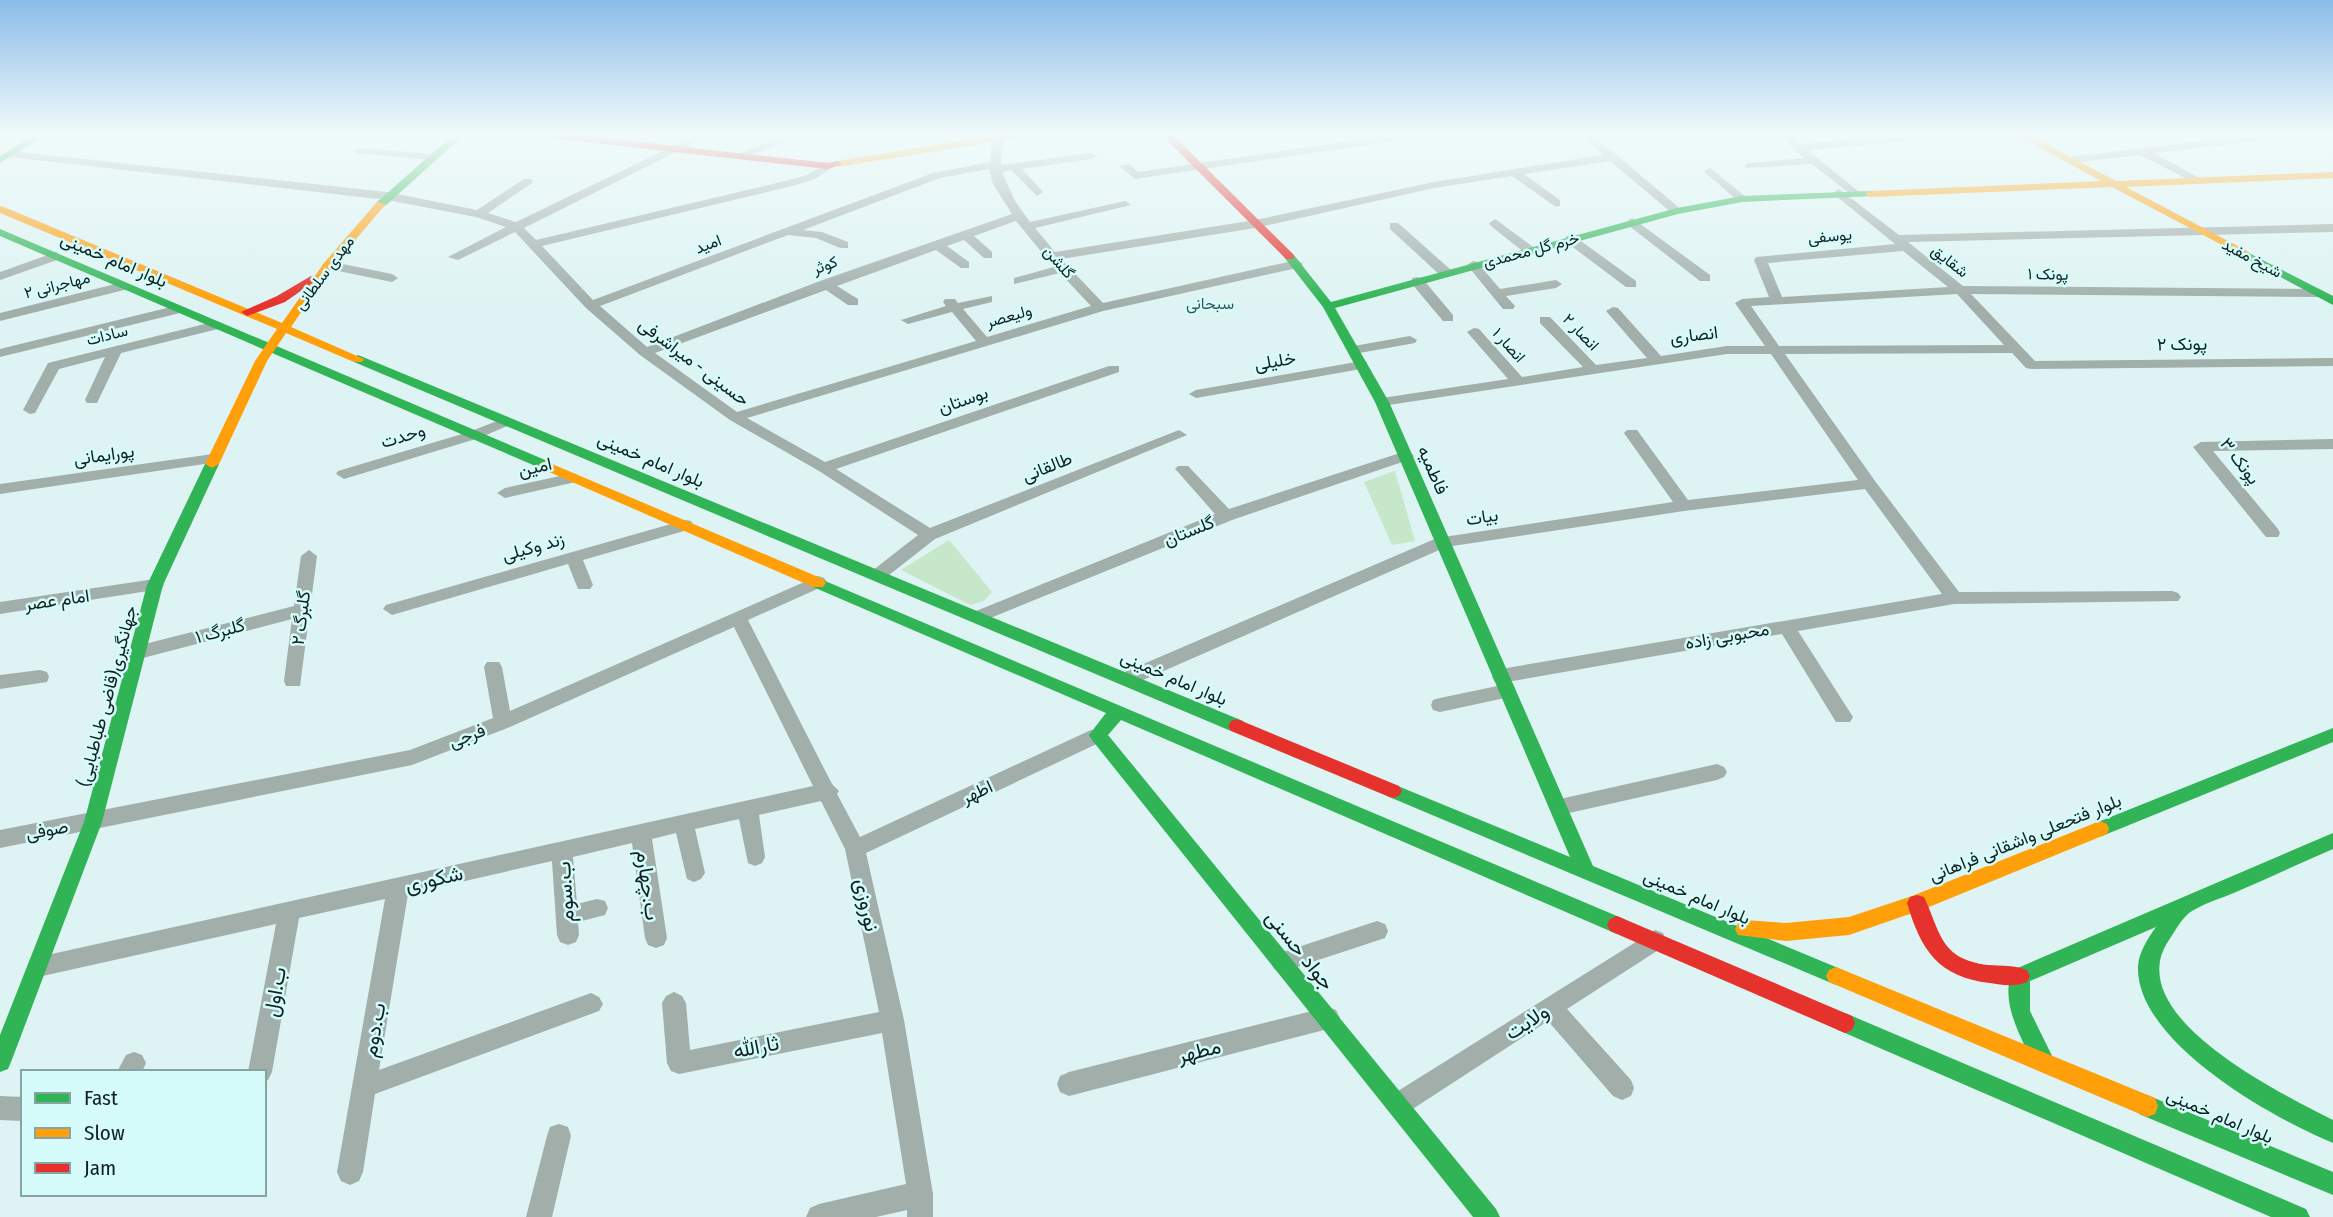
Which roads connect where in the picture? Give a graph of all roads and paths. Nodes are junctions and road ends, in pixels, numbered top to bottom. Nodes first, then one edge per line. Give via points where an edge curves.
1 (350, 192) edge
2 (392, 192) edge
3 (512, 192) edge
4 (587, 192) edge
5 (755, 192) edge
6 (892, 192) edge
7 (1004, 192) edge
8 (1223, 192) edge
9 (1403, 192) edge
10 (1541, 192) edge
11 (1654, 192) edge
12 (1734, 192) edge
13 (1879, 192) edge
14 (2129, 192) edge
15 (1847, 193) junction
16 (387, 196) junction
17 (1742, 199) junction
18 (1556, 203) dead end
19 (1125, 205) dead end
20 (0, 209) edge
21 (1677, 211) junction
22 (479, 214) junction
23 (1023, 221) junction
24 (1632, 222) junction
25 (1495, 223) dead end
26 (1255, 224) junction
27 (516, 226) junction
28 (1394, 226) dead end
29 (2333, 228) edge
30 (0, 232) edge
31 (784, 232) junction
32 (2205, 233) junction
33 (964, 234) junction
34 (1570, 239) junction
35 (1898, 243) junction
36 (533, 244) junction
37 (844, 244) dead end
38 (936, 244) junction
39 (1529, 250) junction
40 (988, 255) dead end
41 (56, 256) junction
42 (1054, 256) junction
43 (454, 257) dead end
44 (1297, 264) junction
45 (328, 265) junction
46 (965, 265) dead end
47 (1473, 265) junction
48 (1064, 268) junction
49 (1446, 273) junction
50 (0, 276) edge
51 (392, 278) dead end
52 (1705, 278) dead end
53 (1019, 281) dead end
54 (1417, 281) junction
55 (825, 284) junction
56 (1556, 284) dead end
57 (1631, 284) dead end
58 (123, 286) junction
59 (1960, 290) junction
60 (2323, 292) edge
61 (1497, 293) junction
62 (987, 299) dead end
63 (1777, 300) junction
64 (853, 302) dead end
65 (952, 304) junction
66 (591, 305) junction
67 (1328, 306) junction
68 (1508, 306) dead end
69 (1100, 308) junction
70 (179, 309) junction
71 (1614, 311) dead end
72 (247, 312) junction
73 (0, 317) edge
74 (1448, 318) dead end
75 (908, 320) dead end
76 (1545, 320) dead end
77 (217, 325) junction
78 (284, 327) junction
79 (1474, 332) dead end
80 (1410, 340) dead end
81 (984, 342) junction
82 (270, 348) junction
83 (1772, 348) junction
84 (2015, 349) junction
85 (1354, 350) junction
86 (115, 351) junction
87 (645, 352) junction
88 (0, 353) edge
89 (1656, 359) junction
90 (2333, 362) edge
91 (1362, 365) junction
92 (2031, 365) joint
93 (1114, 369) dead end
94 (1592, 369) junction
95 (1517, 380) junction
96 (1196, 394) dead end
97 (92, 400) dead end
98 (1382, 402) junction
99 (30, 410) dead end
100 (735, 416) junction
101 (507, 421) junction
102 (1632, 433) dead end
103 (474, 435) junction
104 (1179, 435) dead end
105 (2333, 444) edge
106 (1406, 456) junction
107 (213, 459) junction
108 (824, 468) junction
109 (1184, 469) dead end
110 (344, 474) dead end
111 (574, 478) junction
112 (1869, 484) junction
113 (0, 489) edge
114 (505, 493) dead end
115 (1684, 506) junction
116 (1226, 516) junction
117 (685, 525) junction
118 (2272, 533) dead end
119 (929, 535) junction
120 (1443, 542) junction
121 (309, 556) dead end
122 (574, 557) junction
123 (878, 575) junction
124 (818, 582) junction
125 (155, 585) junction
126 (584, 585) dead end
127 (2172, 597) dead end
128 (1954, 598) junction
129 (0, 608) edge
130 (392, 609) dead end
131 (302, 610) junction
132 (977, 617) junction
133 (738, 618) junction
134 (1785, 625) junction
135 (139, 652) junction
136 (492, 667) dead end
137 (40, 677) dead end
138 (1127, 679) junction
139 (293, 681) dead end
140 (0, 682) edge
141 (1504, 683) junction
142 (1440, 705) dead end
143 (1118, 711) junction
144 (1843, 717) dead end
145 (503, 722) junction
146 (1098, 735) junction
147 (2333, 735) edge
148 (1717, 772) dead end
149 (828, 791) junction
150 (1560, 807) junction
151 (748, 809) junction
152 (93, 822) junction
153 (684, 823) junction
154 (641, 833) junction
155 (0, 839) edge
156 (2333, 841) edge
157 (855, 849) junction
158 (562, 850) junction
159 (755, 857) dead end
160 (1586, 871) junction
161 (694, 873) dead end
162 (398, 887) junction
163 (1917, 903) junction
164 (2182, 907) junction
165 (597, 908) dead end
166 (289, 911) junction
167 (1722, 928) junction
168 (1377, 931) dead end
169 (656, 938) dead end
170 (1655, 940) junction
171 (1282, 962) junction
172 (38, 967) junction
173 (2020, 976) junction
174 (674, 1003) dead end
175 (591, 1004) dead end
176 (1550, 1007) junction
177 (1328, 1018) junction
178 (892, 1020) junction
179 (1, 1060) edge
180 (2045, 1062) junction
181 (260, 1070) edge
182 (1069, 1084) dead end
183 (365, 1087) junction
184 (1622, 1088) dead end
185 (1399, 1104) junction
186 (0, 1108) edge
187 (21, 1109) edge
188 (2333, 1132) edge
189 (559, 1136) dead end
190 (350, 1172) dead end
191 (2333, 1184) edge
192 (920, 1205) edge
193 (539, 1217) edge
194 (818, 1217) edge
195 (1488, 1217) edge
196 (2298, 1217) edge

1 - 16 street, حسینی - میراشرفی
2 - 16 main road, مهدی سلطانی
3 - 22 street
4 - 27 street
5 - 36 street
6 - 31 street, امید
7 - 23 street, گلشن
8 - 26 main road, فاطمیه
9 - 26 street
10 - 18 street
11 - 21 street
12 - 17 street
13 - 15 main road, خرم گل محمدی
14 - 32 main road, شیخ مفید
15 - 17 main road, خرم گل محمدی
15 - 35 street, شقایق
16 - 22 street, حسینی - میراشرفی
16 - 45 main road, مهدی سلطانی
17 - 21 main road, خرم گل محمدی
19 - 23 street, کوثر
20 - 72 main road, بلوار امام خمینی
21 - 24 main road, خرم گل محمدی
22 - 27 street, حسینی - میراشرفی
23 - 33 street, کوثر
23 - 42 street, گلشن
24 - 34 main road, خرم گل محمدی
24 - 52 street
25 - 39 street
26 - 42 street
26 - 44 main road, فاطمیه
27 - 36 street, حسینی - میراشرفی
27 - 43 street
28 - 49 street
29 - 32 street, یوسفی
30 - 41 main road, بلوار امام خمینی
31 - 37 street via 818,235
31 - 66 street, امید
32 - 35 street, یوسفی
32 - 60 main road, شیخ مفید
33 - 38 street, کوثر
33 - 40 street
34 - 39 main road, خرم گل محمدی
34 - 57 street
35 - 59 street, شقایق
35 - 63 street, یوسفی via 1760,260
36 - 66 street, حسینی - میراشرفی
38 - 46 street
38 - 55 street, کوثر
39 - 47 main road, خرم گل محمدی
41 - 50 street
41 - 58 main road, بلوار امام خمینی
42 - 48 street, گلشن
44 - 67 main road, فاطمیه
44 - 69 street, ولیعصر
45 - 51 street
45 - 72 main road via 295,291
45 - 78 main road, مهدی سلطانی
47 - 49 main road, خرم گل محمدی
47 - 61 street
48 - 53 street
48 - 69 street, گلشن
49 - 54 main road, خرم گل محمدی
54 - 67 main road, خرم گل محمدی
54 - 74 street
55 - 64 street
55 - 87 street, کوثر
56 - 61 street
58 - 70 main road, بلوار امام خمینی
58 - 73 street, مهاجرانی ۲
59 - 60 street, پونک ۱
59 - 63 street, پونک ۱
59 - 84 street, شقایق
61 - 68 street
62 - 65 street
63 - 83 street, پونک ۱ via 1742,303
65 - 75 street
65 - 81 street
66 - 87 street, حسینی - میراشرفی
67 - 85 main road, فاطمیه
69 - 81 street, ولیعصر
70 - 77 main road, بلوار امام خمینی
70 - 88 street
71 - 89 street
72 - 78 main road, بلوار امام خمینی
76 - 94 street, انصار ۲
77 - 82 main road, بلوار امام خمینی
77 - 86 street, سادات
78 - 82 main road, مهدی سلطانی
78 - 101 main road, بلوار امام خمینی
79 - 95 street, انصار ۱
80 - 85 street
81 - 100 street, ولیعصر
82 - 103 main road, بلوار امام خمینی
82 - 107 main road, جهانگیری(قاضی طباطبایی)
83 - 84 street, انصاری
83 - 89 street, انصاری
83 - 112 street
84 - 92 street, شقایق
85 - 91 main road, فاطمیه
86 - 97 street
86 - 99 street, سادات via 53,366
87 - 100 street, حسینی - میراشرفی
89 - 94 street, انصاری
90 - 92 street, پونک ۲
91 - 96 street, خلیلی
91 - 98 main road, فاطمیه
93 - 108 street, بوستان
94 - 95 street, انصاری
95 - 98 street, انصاری
98 - 106 main road, فاطمیه
100 - 108 street, حسینی - میراشرفی
101 - 103 street, وحدت
101 - 123 main road, بلوار امام خمینی
102 - 115 street
103 - 110 street, وحدت
103 - 111 main road, بلوار امام خمینی
104 - 119 street, طالقانی
105 - 118 street, پونک ۳ via 2201,447
106 - 116 street, گلستان
106 - 120 main road, فاطمیه
107 - 113 street, پورایمانی
107 - 125 main road, جهانگیری(قاضی طباطبایی)
108 - 119 street, حسینی - میراشرفی
109 - 116 street
111 - 114 street, امین
111 - 117 main road, بلوار امام خمینی
112 - 115 street, بیات
112 - 128 street
115 - 120 street, بیات
116 - 132 street, گلستان
117 - 122 street, زند وکیلی
117 - 124 main road, بلوار امام خمینی
119 - 123 street
120 - 138 street, بیات
120 - 141 main road, فاطمیه
121 - 131 street, گلبرگ ۲
122 - 126 street
122 - 130 street, زند وکیلی
123 - 132 main road, بلوار امام خمینی
124 - 133 street, فرجی
124 - 143 main road, بلوار امام خمینی
125 - 129 street, امام عصر
125 - 135 main road, جهانگیری(قاضی طباطبایی)
127 - 128 street, محبوبی زاده
128 - 134 street, محبوبی زاده
131 - 135 street, گلبرگ ۱
131 - 139 street, گلبرگ ۲
132 - 138 main road, بلوار امام خمینی
133 - 145 street, فرجی
133 - 149 street, نوروزی
134 - 141 street, محبوبی زاده
134 - 144 street
135 - 152 main road, جهانگیری(قاضی طباطبایی)
136 - 145 street
137 - 140 street
138 - 160 main road, بلوار امام خمینی
141 - 142 street, محبوبی زاده
141 - 150 main road, فاطمیه
143 - 146 main road
143 - 170 main road, بلوار امام خمینی
145 - 152 street, فرجی via 412,757
146 - 157 street, اطهر
146 - 171 main road, جواد حسنی
147 - 163 main road, بلوار فتحعلی واشقانی فراهانی
148 - 150 street
149 - 151 street, شکوری
149 - 157 street, نوروزی
150 - 160 main road, فاطمیه
151 - 153 street, شکوری
151 - 159 street
152 - 155 street, صوفی
152 - 172 main road, جهانگیری(قاضی طباطبایی)
153 - 154 street, شکوری
153 - 161 street
154 - 158 street, شکوری
154 - 169 street, ب.چهارم
156 - 164 main road
157 - 178 street, نوروزی
158 - 162 street, شکوری
158 - 165 street, ب.سوم via 567,925
160 - 167 main road, بلوار امام خمینی
162 - 166 street, شکوری
162 - 183 street, ب.دوم
163 - 167 main road, بلوار فتحعلی واشقانی فراهانی via 1849,926 1786,932
163 - 173 main road via 1924,933 1938,955 1970,973
164 - 173 main road
164 - 188 main road via 2152,952 2147,970 2151,991 2169,1018 2234,1077
166 - 172 street, شکوری
166 - 181 street, ب.اول
167 - 180 main road, بلوار امام خمینی
168 - 171 street
170 - 176 street, ولایت
170 - 196 main road, بلوار امام خمینی
171 - 177 main road, جواد حسنی
172 - 179 main road, جهانگیری(قاضی طباطبایی)
173 - 180 main road via 2015,996 2024,1030
174 - 178 street, ثارالله via 679,1063
175 - 183 street
176 - 184 street
176 - 185 street, ولایت
177 - 182 street, مطهر
177 - 185 main road, جواد حسنی
178 - 192 street, نوروزی
180 - 191 main road, بلوار امام خمینی
183 - 190 street, ب.دوم
185 - 195 main road, جواد حسنی
186 - 187 street
189 - 193 street
192 - 194 street

